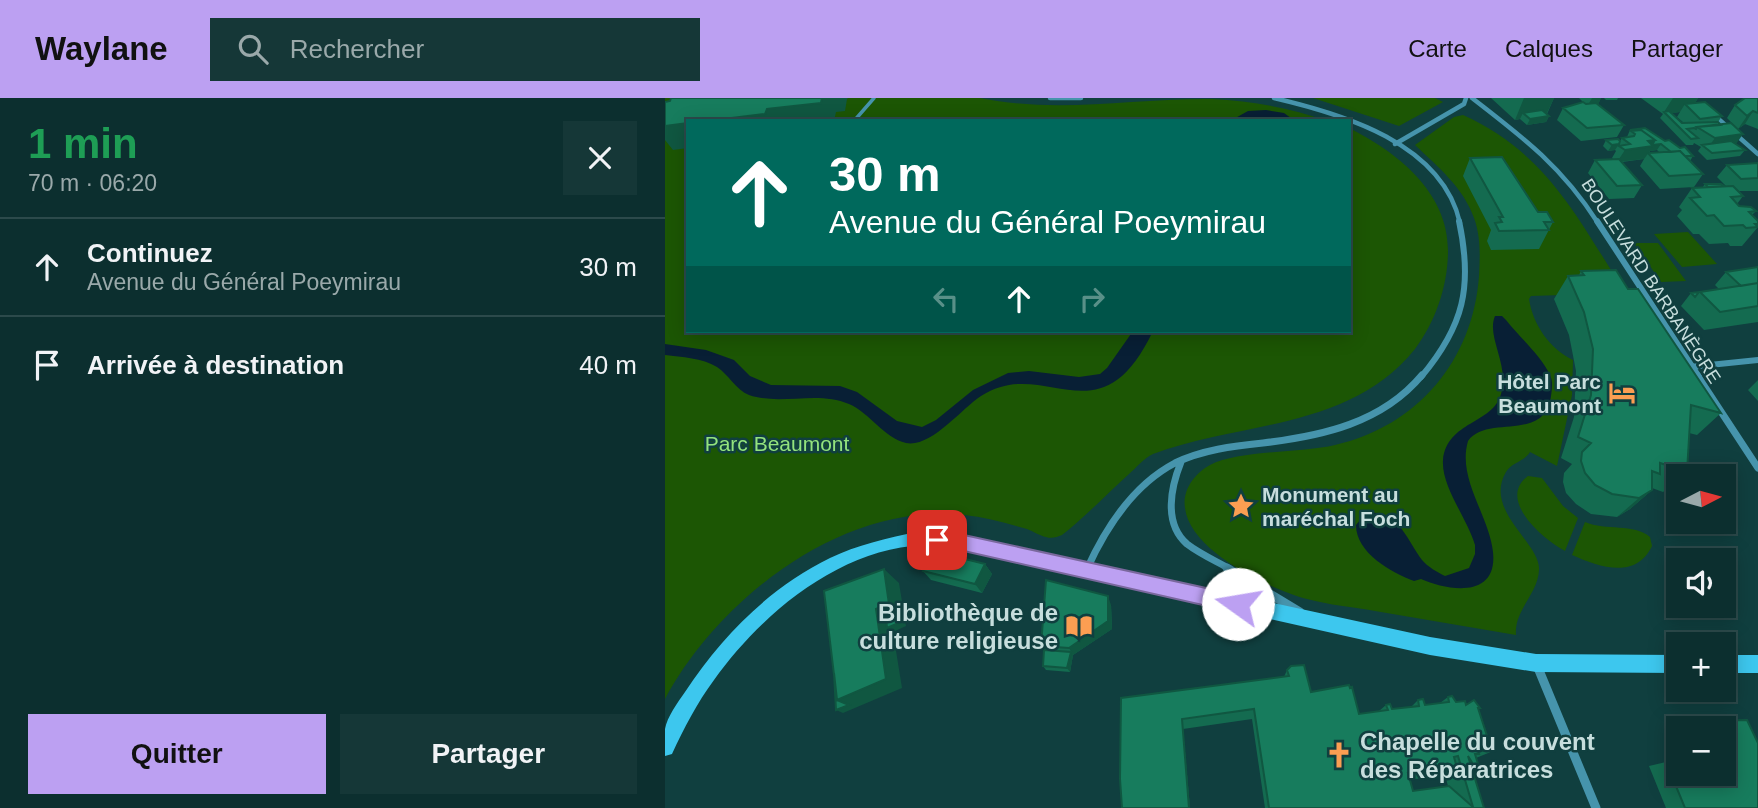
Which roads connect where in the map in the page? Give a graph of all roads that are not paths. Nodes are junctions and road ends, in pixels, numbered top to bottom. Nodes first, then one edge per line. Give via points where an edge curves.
1 (874, 98) edge
2 (1050, 98) edge
3 (1081, 98) edge
4 (1274, 98) edge
5 (1466, 98) edge
6 (1472, 98) edge
7 (1713, 114) edge
8 (856, 119) edge
9 (1350, 119) edge
10 (1351, 120) edge
11 (1395, 144) junction
12 (1758, 154) edge
13 (1758, 360) edge
14 (1690, 367) junction
15 (1181, 461) junction
16 (1758, 468) edge
17 (1087, 570) junction
18 (1318, 623) junction
19 (1536, 663) junction
20 (1666, 664) edge
21 (1736, 664) edge
22 (1758, 664) edge
23 (665, 747) edge
24 (1596, 808) edge

1 - 8 lane
2 - 3 street
4 - 9 street
5 - 11 street via 1464,104
6 - 14 street, BOULEVARD BARBANÈGRE via 1527,140 1576,188
7 - 12 street
10 - 11 street
11 - 15 street via 1441,184 1464,233 1467,284 1457,323 1433,366 1405,396 1352,425
13 - 14 street
14 - 16 street, BOULEVARD BARBANÈGRE
15 - 17 street via 1140,489 1105,532
15 - 18 street via 1170,504 1174,527 1186,543
17 - 18 main road
17 - 23 main road via 955,541 919,538 842,560 804,581 753,621 691,697
18 - 19 main road
19 - 20 main road
19 - 24 street
21 - 22 main road

